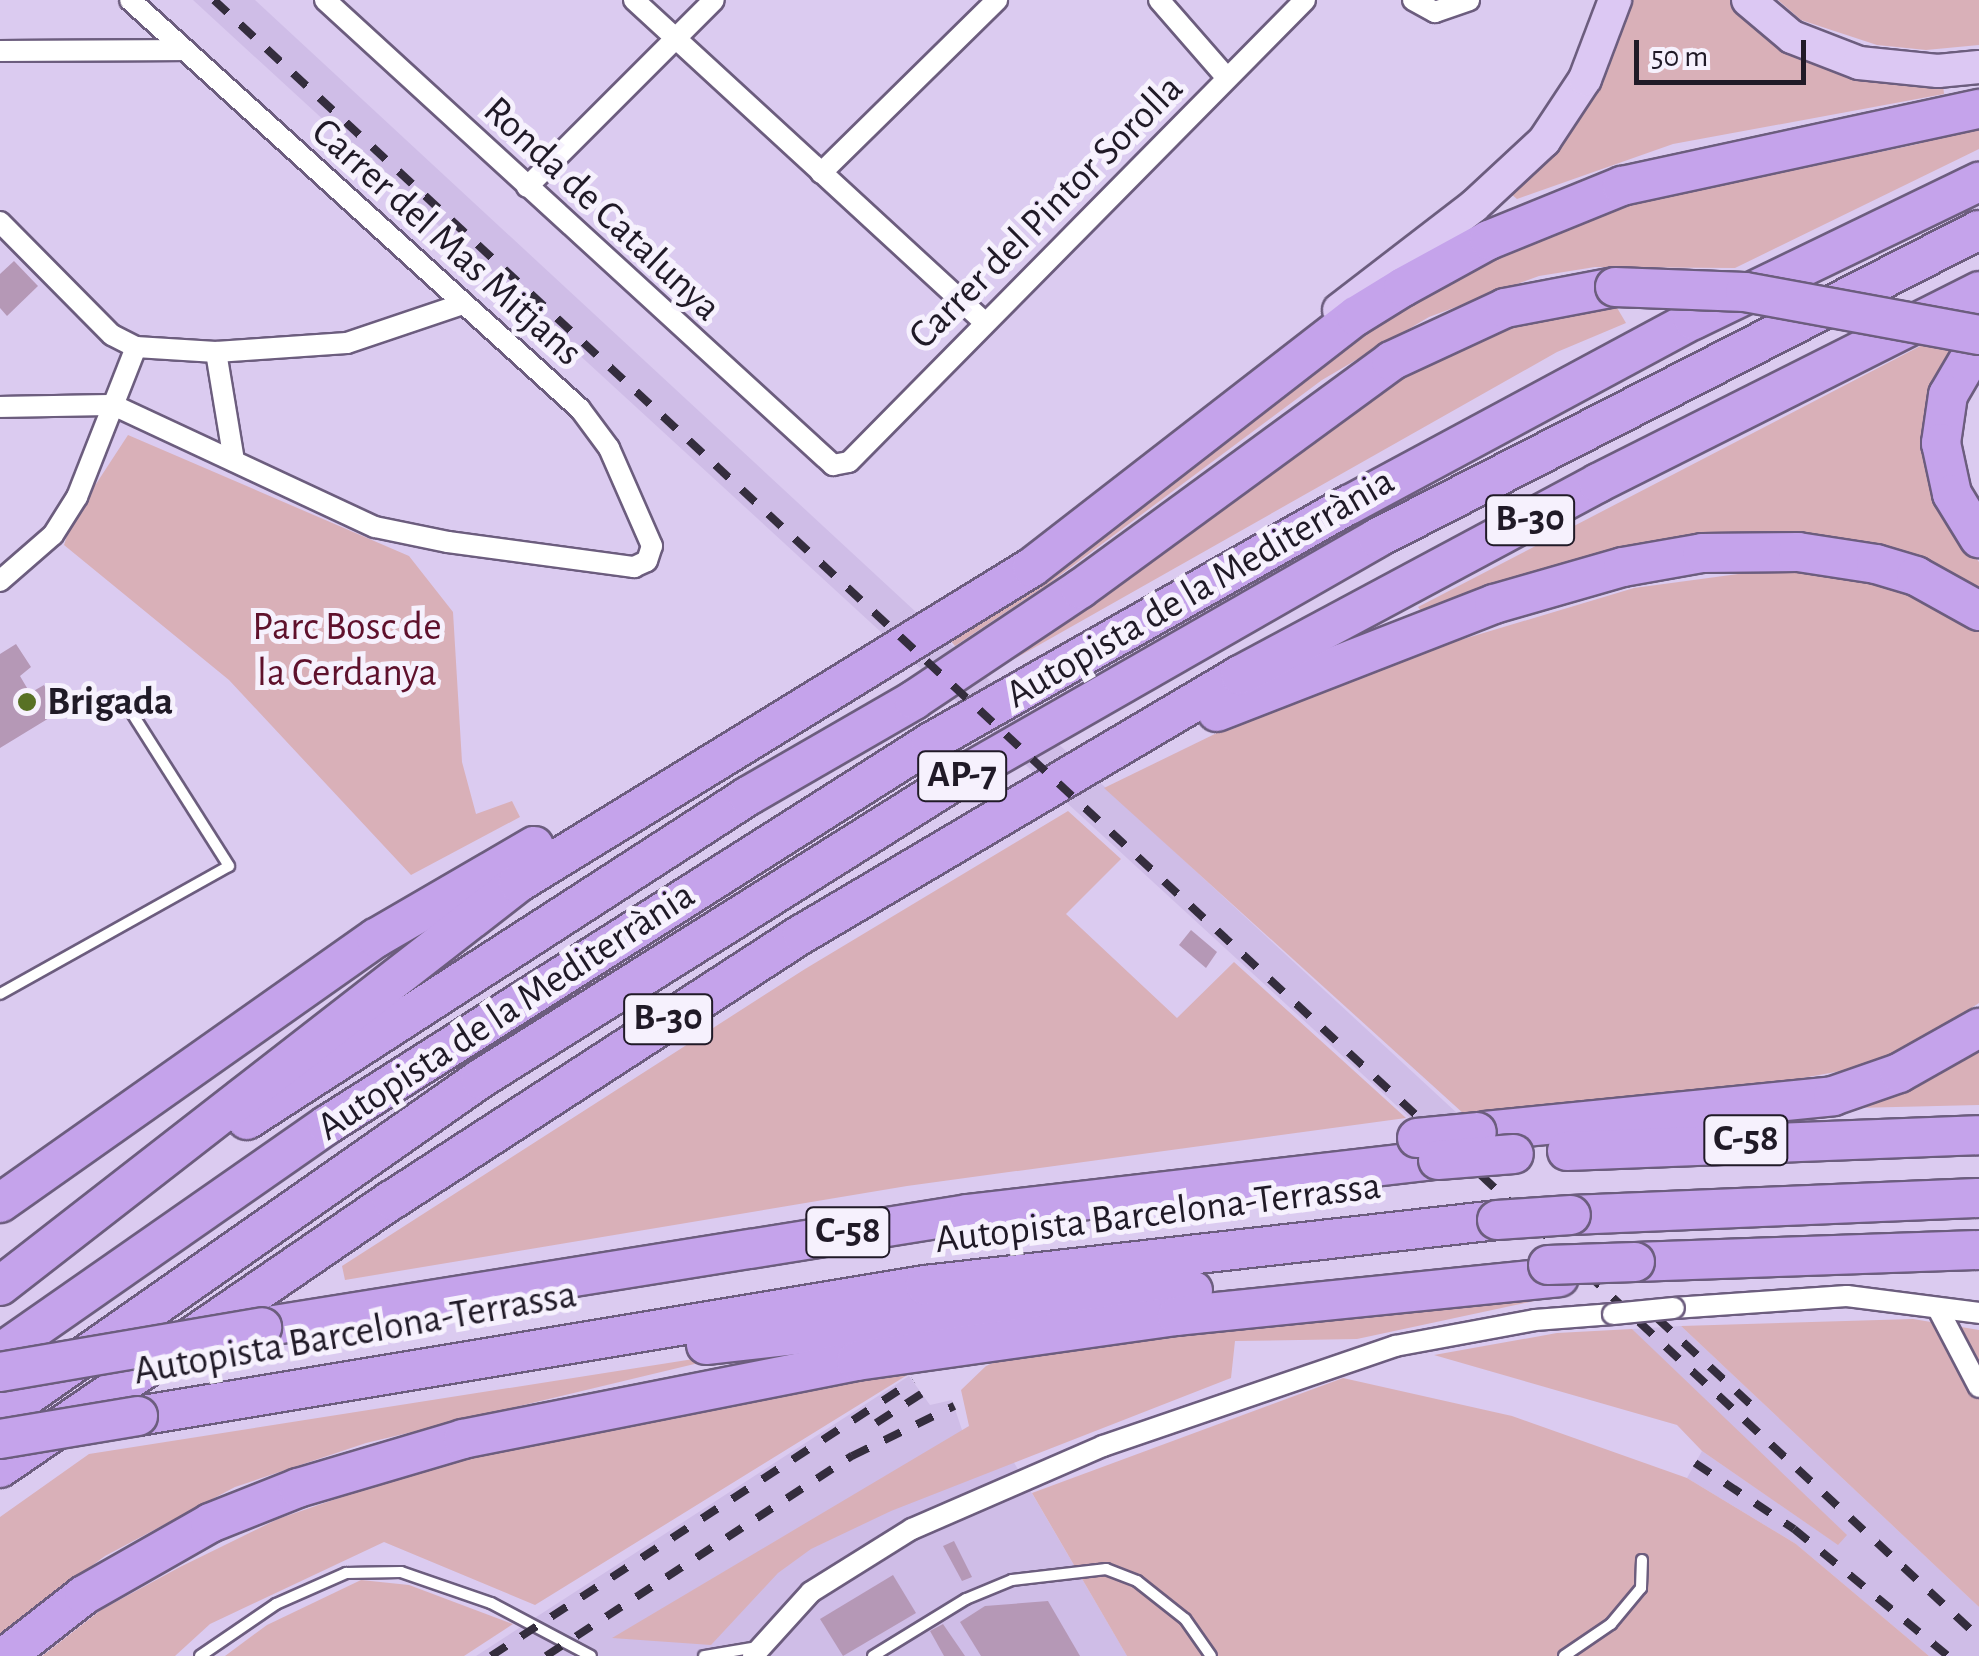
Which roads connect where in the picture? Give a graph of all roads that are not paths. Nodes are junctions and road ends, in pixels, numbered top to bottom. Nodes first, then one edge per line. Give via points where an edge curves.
1 (130, 0) edge
2 (325, 0) edge
3 (634, 0) edge
4 (714, 0) edge
5 (996, 0) edge
6 (1158, 0) edge
7 (1305, 0) edge
8 (1413, 0) edge
9 (1469, 0) edge
10 (1615, 0) edge
11 (1748, 0) edge
12 (675, 39) junction
13 (184, 50) junction
14 (0, 51) edge
15 (1979, 67) edge
16 (1227, 78) junction
17 (1979, 109) edge
18 (821, 173) junction
19 (1979, 182) edge
20 (527, 187) junction
21 (0, 222) edge
22 (1979, 230) edge
23 (1979, 292) edge
24 (462, 304) junction
25 (985, 323) junction
26 (1979, 339) edge
27 (136, 347) junction
28 (216, 352) junction
29 (113, 405) junction
30 (0, 406) edge
31 (234, 461) junction
32 (1943, 463) junction
33 (1168, 464) junction
34 (833, 465) joint
35 (1979, 520) edge
36 (1979, 538) edge
37 (0, 581) edge
38 (1979, 610) edge
39 (861, 674) junction
40 (130, 710) dead end
41 (1090, 764) junction
42 (0, 994) edge
43 (1979, 1028) edge
44 (1979, 1135) edge
45 (1499, 1143) junction
46 (1979, 1198) edge
47 (0, 1203) edge
48 (1979, 1250) edge
49 (1554, 1271) junction
50 (0, 1288) edge
51 (1938, 1309) junction
52 (259, 1310) junction
53 (1979, 1313) edge
54 (0, 1354) edge
55 (0, 1372) edge
56 (1979, 1387) edge
57 (213, 1404) junction
58 (0, 1415) edge
59 (0, 1438) edge
60 (0, 1468) edge
61 (0, 1486) edge
62 (1642, 1560) dead end
63 (757, 1651) edge
64 (6, 1656) edge
65 (200, 1656) edge
66 (590, 1656) edge
67 (704, 1656) edge
68 (873, 1656) edge
69 (1211, 1656) edge
70 (1564, 1656) edge

1 - 13 street, Carrer del Mas Mitjans
2 - 20 street, Ronda de Catalunya
3 - 12 street
4 - 12 street
5 - 18 street
6 - 16 street
7 - 16 street, Carrer del Pintor Sorolla
8 - 9 street via 1435,12
10 - 33 main road via 1566,111 1515,172 1208,414
11 - 15 main road via 1792,38 1841,57 1898,69
12 - 18 street
12 - 20 street
13 - 14 street
13 - 24 street, Carrer del Mas Mitjans
16 - 25 street, Carrer del Pintor Sorolla
17 - 33 highway via 1668,173 1535,219 1356,316
18 - 25 street
19 - 54 highway, Autopista de la Mediterrània / AP-7 via 1624,357 931,742 327,1125
20 - 34 street, Ronda de Catalunya
21 - 27 street via 112,335
22 - 58 highway, Autopista de la Mediterrània / AP-7 via 1376,538 952,782 480,1078
23 - 41 highway, B-30 via 1598,483
24 - 28 street via 347,342
24 - 31 street, Carrer del Mas Mitjans via 580,409 609,448 652,546 647,561 634,568 375,527
25 - 34 street, Carrer del Pintor Sorolla via 848,462
26 - 32 highway via 1948,395
26 - 50 highway, bridge via 1745,292 1615,287 1505,308 1391,361 1080,589 412,1010
27 - 28 street
27 - 29 street
28 - 31 street
29 - 30 street
29 - 31 street
29 - 37 street via 85,480 53,535
32 - 35 main road
32 - 36 highway via 1952,494
33 - 39 highway via 1032,568
38 - 41 highway via 1916,576 1835,556 1750,550 1660,560 1564,582 1407,634
39 - 47 highway via 376,938
39 - 50 highway via 518,883
40 - 42 lane via 229,866
41 - 52 highway, B-30 via 719,986
43 - 45 highway via 1913,1066 1833,1096
44 - 45 highway, Autopista Barcelona-Terrassa / C-58
45 - 52 highway, Autopista Barcelona-Terrassa / C-58, bridge
46 - 57 highway, Autopista Barcelona-Terrassa / C-58, bridge via 1497,1220 925,1286
48 - 49 highway, bridge
49 - 57 highway via 1030,1304 340,1398
49 - 64 highway via 856,1361 462,1439 298,1488 210,1524 84,1595
51 - 53 street
51 - 56 street
51 - 63 street, bridge via 1848,1296 1535,1320 1394,1346 1103,1446 912,1529 810,1592
52 - 55 highway, Autopista Barcelona-Terrassa / C-58, bridge
52 - 60 highway
52 - 61 highway, B-30
57 - 59 highway, Autopista Barcelona-Terrassa / C-58, bridge
62 - 70 lane via 1641,1588 1611,1624
63 - 67 lane
65 - 66 lane via 276,1604 346,1573 401,1572 491,1603
68 - 69 lane via 966,1599 1012,1580 1106,1569 1138,1581 1185,1619

